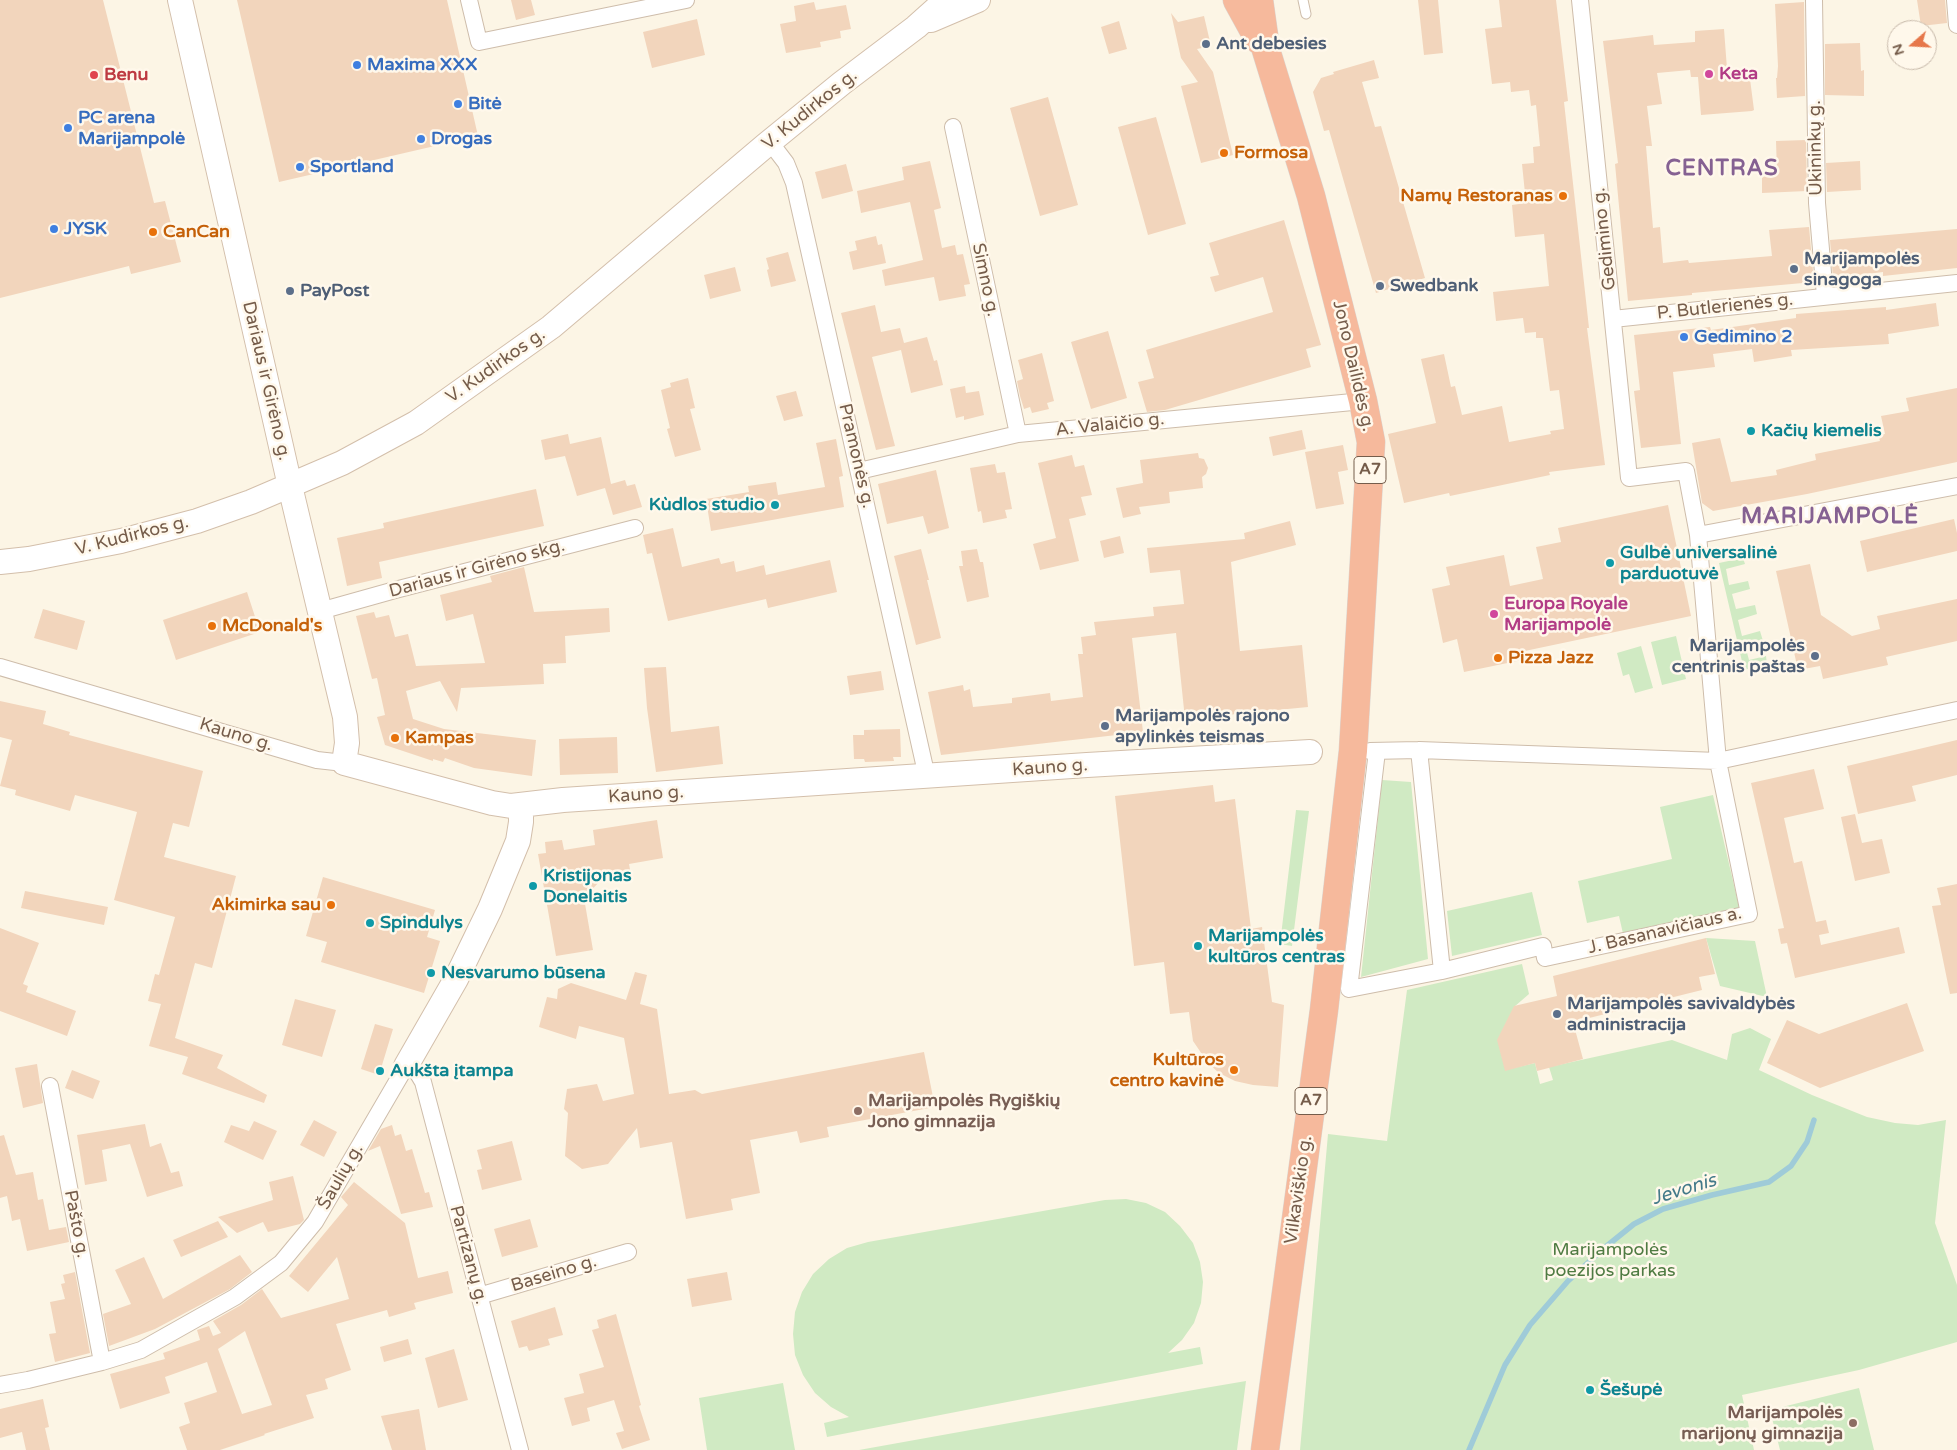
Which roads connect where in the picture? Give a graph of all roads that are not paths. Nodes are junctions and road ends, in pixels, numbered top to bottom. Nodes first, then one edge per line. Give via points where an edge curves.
1 (180, 0) edge
2 (469, 0) edge
3 (686, 0) edge
4 (946, 0) edge
5 (978, 0) edge
6 (1242, 0) edge
7 (1303, 0) edge
8 (1814, 0) edge
9 (1955, 0) edge
10 (1581, 8) edge
11 (1306, 14) dead end
12 (1957, 25) edge
13 (916, 26) junction
14 (952, 127) dead end
15 (770, 142) junction
16 (1957, 284) edge
17 (1825, 296) junction
18 (1613, 319) junction
19 (1364, 401) junction
20 (1018, 434) junction
21 (859, 471) junction
22 (1629, 478) joint
23 (290, 486) junction
24 (1957, 486) edge
25 (635, 528) dead end
26 (1698, 535) junction
27 (0, 562) edge
28 (320, 611) junction
29 (0, 667) edge
30 (1957, 710) edge
31 (1419, 750) junction
32 (1367, 751) junction
33 (1310, 752) dead end
34 (1718, 761) junction
35 (344, 762) junction
36 (927, 776) junction
37 (520, 805) junction
38 (1442, 970) junction
39 (406, 1066) junction
40 (50, 1086) dead end
41 (628, 1252) dead end
42 (479, 1296) junction
43 (102, 1362) junction
44 (0, 1385) edge
45 (520, 1450) edge
46 (1264, 1450) edge

1 - 23 street, Dariaus ir Girėno g.
2 - 3 street via 479,42
4 - 13 street, V. Kudirkos g.
5 - 13 street, V. Kudirkos g.
6 - 19 highway, Jono Dailidės g. / A7 via 1252,29 1266,50 1311,196
7 - 11 lane
8 - 17 street, Ūkininkų g. via 1817,203
9 - 12 street
10 - 18 street, Gedimino g.
13 - 15 street, V. Kudirkos g.
14 - 20 street, Simno g.
15 - 21 street, Pramonės g. via 786,163 794,183
15 - 23 street, V. Kudirkos g. via 559,321 492,370 387,440
16 - 17 street, P. Butlerienės g.
17 - 18 street, P. Butlerienės g.
18 - 22 street, Gedimino g.
19 - 20 street, A. Valaičio g.
19 - 32 highway, Jono Dailidės g. / A7 via 1371,442
20 - 21 street, A. Valaičio g.
21 - 36 street, Pramonės g.
22 - 26 street, J. Basanavičiaus a. via 1686,471
23 - 27 street, V. Kudirkos g. via 196,521 130,539
23 - 28 street, Dariaus ir Girėno g.
24 - 26 street
25 - 28 street, Dariaus ir Girėno skg.
26 - 34 street, J. Basanavičiaus a.
28 - 35 street, Dariaus ir Girėno g. via 347,728
29 - 35 street, Kauno g. via 317,760
30 - 34 street
31 - 32 street
31 - 34 street
31 - 38 street
32 - 38 street via 1349,989
32 - 46 highway, Vilkaviškio g. / A7 via 1324,1010
33 - 36 street, Kauno g.
34 - 38 street, J. Basanavičiaus a. via 1749,914 1545,958 1543,946
35 - 37 street, Kauno g. via 492,803
36 - 37 street, Kauno g.
37 - 39 street, Šaulių g. via 518,841 490,909 456,980
39 - 42 street, Partizanų g. via 423,1082
39 - 43 street, Šaulių g. via 315,1222 281,1263 235,1297 141,1350
40 - 43 street, Pašto g.
41 - 42 street, Baseino g.
42 - 45 street, Partizanų g.
43 - 44 street, Šaulių g.

